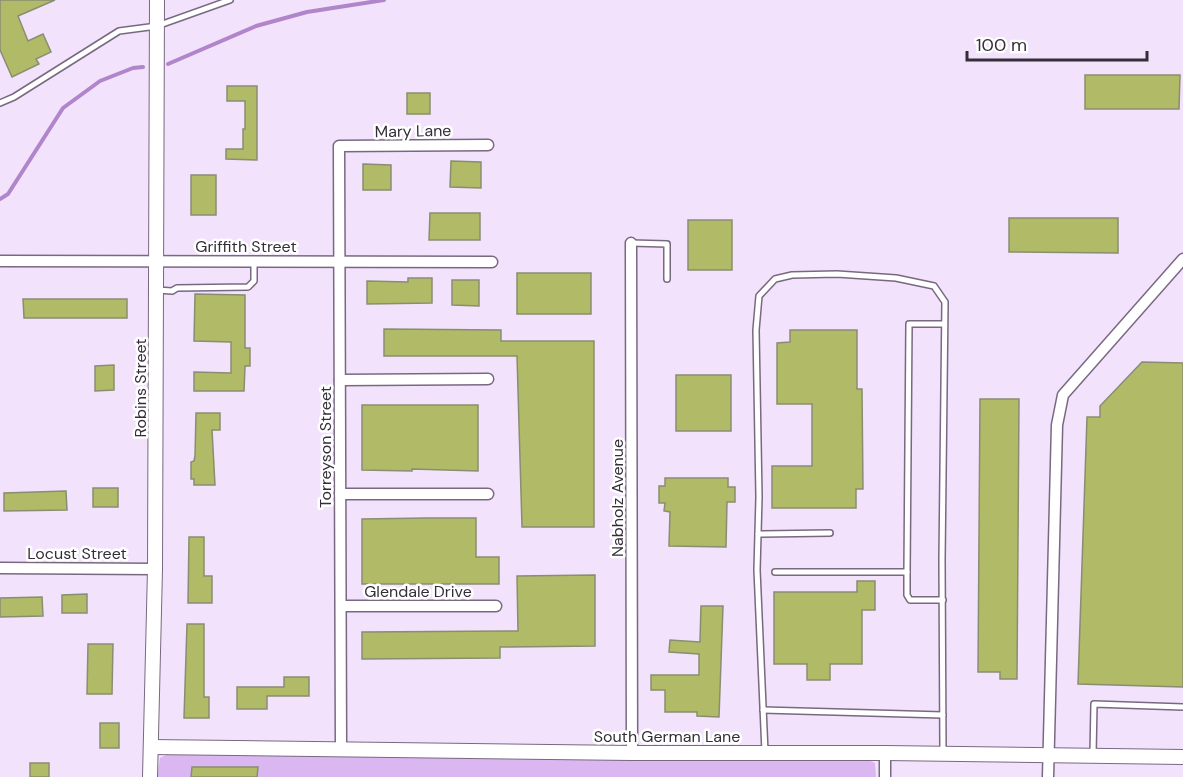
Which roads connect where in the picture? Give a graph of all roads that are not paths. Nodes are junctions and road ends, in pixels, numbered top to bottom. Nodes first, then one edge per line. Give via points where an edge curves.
1 (157, 0) edge
2 (230, 0) edge
3 (157, 26) junction
4 (0, 103) edge
5 (488, 145) dead end
6 (339, 146) joint
7 (631, 243) joint
8 (1183, 259) edge
9 (157, 260) junction
10 (0, 261) edge
11 (254, 261) junction
12 (340, 261) junction
13 (492, 262) dead end
14 (667, 279) dead end
15 (157, 290) junction
16 (944, 324) junction
17 (488, 379) dead end
18 (340, 380) junction
19 (340, 494) junction
20 (488, 494) dead end
21 (830, 533) dead end
22 (758, 534) junction
23 (0, 568) edge
24 (155, 569) junction
25 (775, 572) dead end
26 (907, 572) junction
27 (943, 600) junction
28 (340, 606) junction
29 (496, 606) dead end
30 (1183, 708) edge
31 (763, 710) junction
32 (943, 715) junction
33 (150, 747) junction
34 (341, 748) junction
35 (765, 752) junction
36 (632, 753) junction
37 (885, 753) junction
38 (943, 753) junction
39 (1048, 755) junction
40 (1093, 756) junction
41 (1183, 757) edge
42 (150, 777) edge
43 (885, 777) edge
44 (1048, 777) edge

1 - 3 street, Robins Street
2 - 3 lane
3 - 4 lane via 119,31
3 - 9 street, Robins Street
5 - 6 street, Mary Lane
6 - 12 street, Torreyson Street
7 - 14 lane via 667,244
7 - 36 street, Nabholz Avenue
8 - 39 street via 1063,395 1057,425
9 - 10 street, Griffith Street
9 - 11 street, Griffith Street
9 - 15 street, Robins Street
11 - 12 street, Griffith Street
11 - 15 lane via 254,281 248,287
12 - 13 street, Griffith Street
12 - 18 street, Torreyson Street
15 - 24 street, Robins Street
16 - 22 lane via 945,302 934,286 837,274 792,274 774,279 759,296 756,330
16 - 26 lane via 909,324
16 - 27 lane
17 - 18 street
18 - 19 street, Torreyson Street
19 - 20 street
19 - 28 street, Torreyson Street
21 - 22 lane
22 - 31 lane
23 - 24 street, Locust Street
24 - 33 street, Robins Street
25 - 26 lane
26 - 27 lane via 910,600
27 - 32 lane
28 - 29 street, Glendale Drive
28 - 34 street, Torreyson Street
30 - 40 lane via 1094,704
31 - 32 lane
31 - 35 lane
32 - 38 lane
33 - 34 street, South German Lane
33 - 42 street, Robins Street
34 - 36 street, South German Lane
35 - 36 street, South German Lane
35 - 37 street, South German Lane
37 - 38 street, South German Lane
37 - 43 street
38 - 39 street, South German Lane
39 - 40 street, South German Lane
39 - 44 street
40 - 41 street, South German Lane

